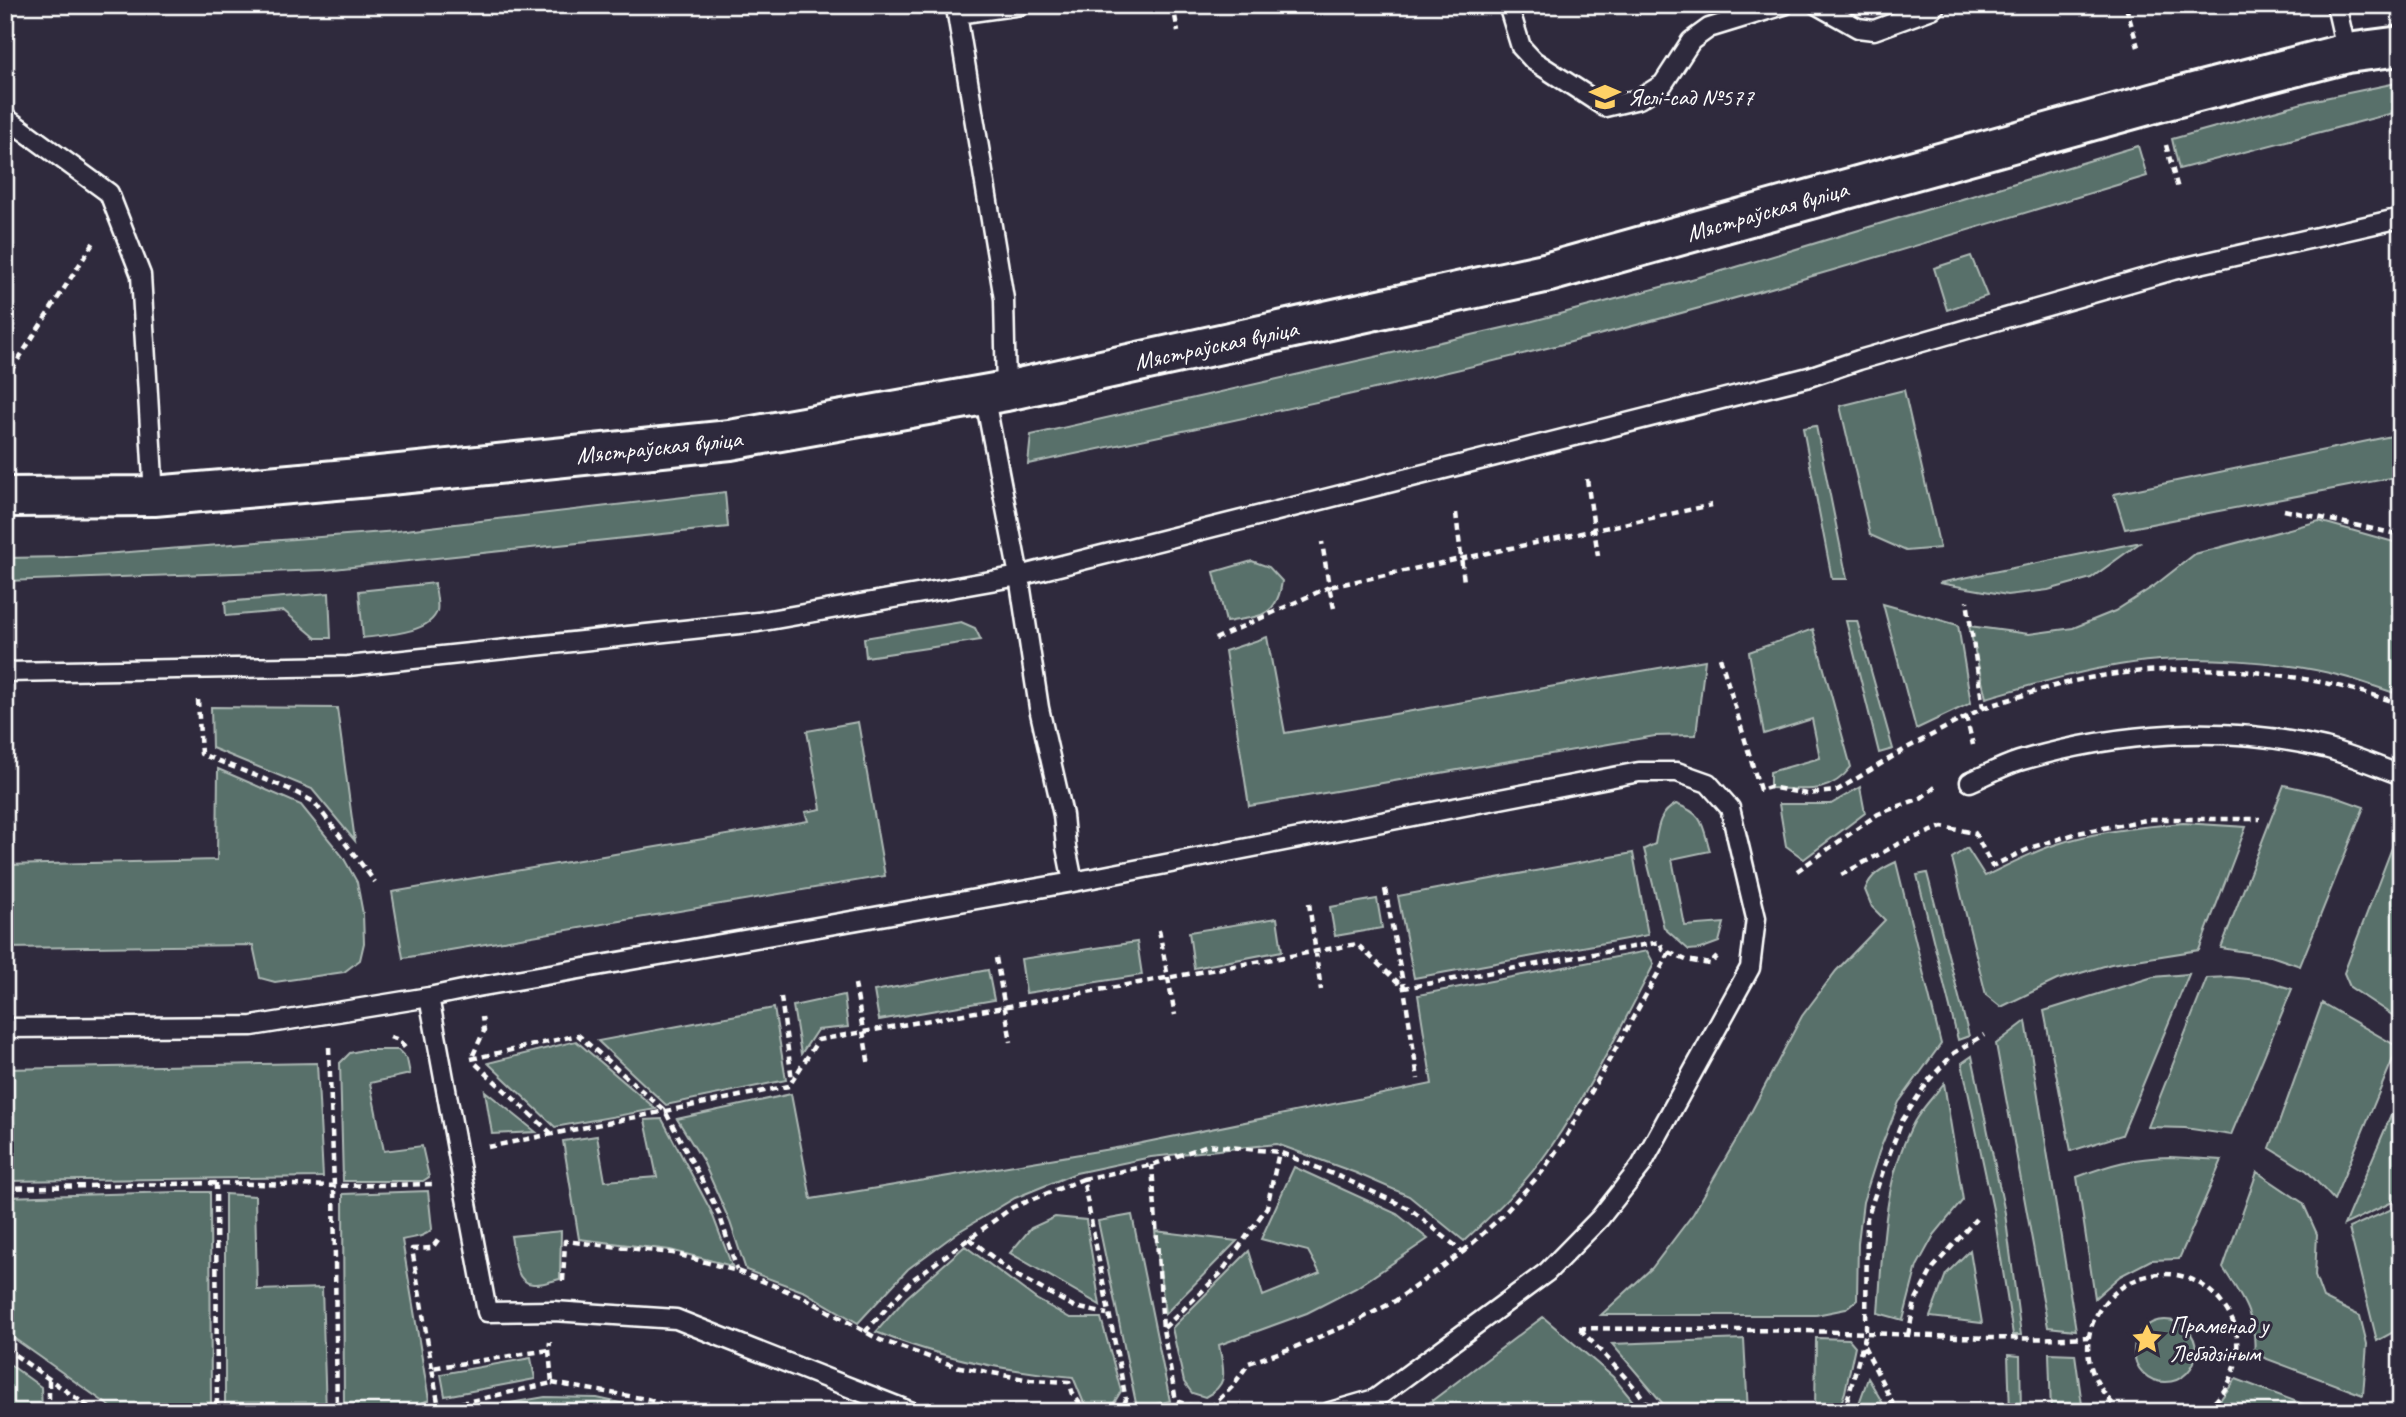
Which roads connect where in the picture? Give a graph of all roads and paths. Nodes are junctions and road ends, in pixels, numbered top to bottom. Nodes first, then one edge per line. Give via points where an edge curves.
1 (1021, 5) edge
2 (1173, 5) edge
3 (1508, 5) edge
4 (1784, 5) edge
5 (1817, 5) edge
6 (1936, 5) edge
7 (2336, 5) edge
8 (2126, 8) dead end
9 (1178, 32) dead end
10 (2401, 46) edge
11 (2138, 47) dead end
12 (2347, 52) junction
13 (5, 117) edge
14 (2166, 145) dead end
15 (2178, 189) dead end
16 (2401, 218) edge
17 (98, 236) dead end
18 (5, 380) edge
19 (995, 393) junction
20 (1587, 479) dead end
21 (154, 496) junction
22 (5, 497) edge
23 (1712, 505) dead end
24 (2284, 510) dead end
25 (1456, 513) dead end
26 (1594, 531) junction
27 (2401, 535) edge
28 (1322, 542) dead end
29 (1598, 556) dead end
30 (1462, 559) junction
31 (1019, 576) junction
32 (1464, 582) dead end
33 (1329, 587) junction
34 (1967, 601) dead end
35 (1334, 608) dead end
36 (1215, 639) dead end
37 (1720, 657) dead end
38 (5, 672) edge
39 (197, 696) dead end
40 (2401, 704) edge
41 (1983, 708) junction
42 (1966, 716) junction
43 (1975, 755) dead end
44 (2401, 775) edge
45 (1970, 782) dead end
46 (1940, 783) dead end
47 (2260, 819) dead end
48 (1797, 871) dead end
49 (1841, 875) dead end
50 (375, 882) dead end
51 (1073, 882) junction
52 (1385, 889) dead end
53 (1308, 903) dead end
54 (1159, 930) dead end
55 (1315, 951) junction
56 (1670, 952) junction
57 (1718, 956) dead end
58 (996, 958) dead end
59 (1167, 978) junction
60 (855, 984) dead end
61 (1404, 988) junction
62 (1321, 990) dead end
63 (429, 998) junction
64 (781, 998) dead end
65 (1005, 1007) junction
66 (1175, 1015) dead end
67 (5, 1028) edge
68 (864, 1032) junction
69 (1984, 1035) dead end
70 (386, 1036) dead end
71 (328, 1042) dead end
72 (1012, 1042) dead end
73 (408, 1052) dead end
74 (470, 1059) junction
75 (869, 1066) dead end
76 (473, 1072) dead end
77 (1418, 1079) dead end
78 (792, 1080) junction
79 (665, 1111) junction
80 (485, 1134) dead end
81 (552, 1135) junction
82 (488, 1147) junction
83 (1279, 1152) junction
84 (490, 1160) dead end
85 (1152, 1165) junction
86 (1083, 1179) junction
87 (216, 1183) junction
88 (437, 1184) dead end
89 (334, 1186) junction
90 (5, 1188) edge
91 (1976, 1219) dead end
92 (444, 1233) dead end
93 (969, 1238) junction
94 (1463, 1252) junction
95 (737, 1271) junction
96 (554, 1311) junction
97 (1108, 1314) junction
98 (1163, 1329) junction
99 (865, 1332) junction
100 (1866, 1333) junction
101 (1908, 1335) junction
102 (2090, 1337) junction
103 (1864, 1345) junction
104 (5, 1348) edge
105 (549, 1350) junction
106 (432, 1368) junction
107 (49, 1380) junction
108 (552, 1383) junction
109 (439, 1408) junction
110 (1206, 1411) edge
111 (49, 1412) edge
112 (96, 1412) edge
113 (217, 1412) edge
114 (337, 1412) edge
115 (428, 1412) edge
116 (686, 1412) edge
117 (912, 1412) edge
118 (1086, 1412) edge
119 (1120, 1412) edge
120 (1330, 1412) edge
121 (1652, 1412) edge
122 (1844, 1412) edge
123 (1897, 1412) edge
124 (2121, 1412) edge
125 (2203, 1412) edge

1 - 19 lane via 957,14 1003,299
2 - 9 path
3 - 4 lane via 1521,47 1534,61 1605,107 1639,99 1663,84 1691,41 1709,28
5 - 6 lane via 1858,28 1874,30
7 - 12 lane
8 - 11 path
10 - 12 street, Мястраўская вуліца
12 - 19 street, Мястраўская вуліца via 1549,272
13 - 21 lane via 109,193 141,275
14 - 15 path
16 - 31 lane via 2173,270 1809,377
17 - 18 path
19 - 21 street, Мястраўская вуліца via 730,440
19 - 31 lane
20 - 26 path
21 - 22 street, Мястраўская вуліца
23 - 26 path
24 - 27 path
25 - 30 path
26 - 29 path
26 - 30 path
28 - 33 path
30 - 32 path
30 - 33 path
31 - 38 lane via 758,622 348,666
31 - 51 lane
33 - 35 path
33 - 36 path
34 - 41 path
37 - 42 path via 1760,790 1836,791
39 - 50 path via 201,754 314,802
40 - 41 path via 2342,685 2265,672 2175,669 2100,676
41 - 42 path
42 - 43 path
44 - 45 lane via 2328,749 2265,736 2159,734 2018,762
46 - 48 path via 1921,798 1878,814
47 - 49 path via 2151,819 2078,833 1992,866 1975,833 1942,827 1898,844
51 - 63 lane
51 - 120 lane via 1639,772 1677,772 1708,783 1730,808 1756,918 1751,968 1641,1166 1600,1218 1547,1272 1375,1399
52 - 61 path
53 - 55 path
54 - 59 path
55 - 59 path
55 - 61 path via 1357,944
55 - 62 path
56 - 57 path via 1710,964
56 - 61 path via 1663,950 1660,942
56 - 94 path via 1588,1100 1542,1172
58 - 65 path
59 - 65 path
59 - 66 path
60 - 68 path
61 - 77 path
63 - 67 lane via 252,1026
63 - 96 lane via 487,1312
64 - 78 path
65 - 68 path
65 - 72 path
68 - 75 path
68 - 78 path via 818,1040
69 - 100 path via 1954,1053 1928,1081 1902,1121 1867,1218
70 - 73 path via 399,1040
71 - 89 path
74 - 76 path
74 - 79 path via 578,1035
74 - 81 path
78 - 79 path via 789,1086
79 - 81 path
79 - 95 path via 719,1213
80 - 82 path
81 - 82 path
82 - 84 path
83 - 85 path via 1209,1145
83 - 94 path via 1410,1209
83 - 98 path via 1267,1207 1221,1273
85 - 86 path
85 - 98 path
86 - 93 path via 1013,1207
86 - 97 path
87 - 89 path
87 - 90 path
87 - 113 path
88 - 89 path
89 - 114 path
91 - 101 path via 1933,1268 1915,1302
92 - 106 path via 432,1248 412,1249
93 - 97 path via 1012,1273 1074,1307
93 - 99 path via 912,1280
94 - 110 path via 1395,1301 1357,1321 1249,1363
95 - 96 path via 673,1253 565,1241 563,1287 549,1290
95 - 99 path via 805,1298
96 - 105 path
96 - 117 lane via 676,1319
97 - 119 path via 1126,1400
98 - 110 path via 1176,1401
99 - 118 path via 955,1366 1069,1382
100 - 101 path
100 - 103 path
100 - 121 path via 1579,1328
101 - 102 path via 2032,1340
102 - 124 path via 2087,1349 2092,1374 2104,1396
102 - 125 path via 2105,1302 2122,1286 2145,1276 2169,1274 2213,1292 2228,1310 2237,1333 2238,1357 2232,1380
103 - 122 path
103 - 123 path
104 - 107 path
105 - 106 path
105 - 108 path
106 - 109 path
107 - 111 path
107 - 112 path
108 - 109 path
108 - 116 path via 648,1399
109 - 115 path

